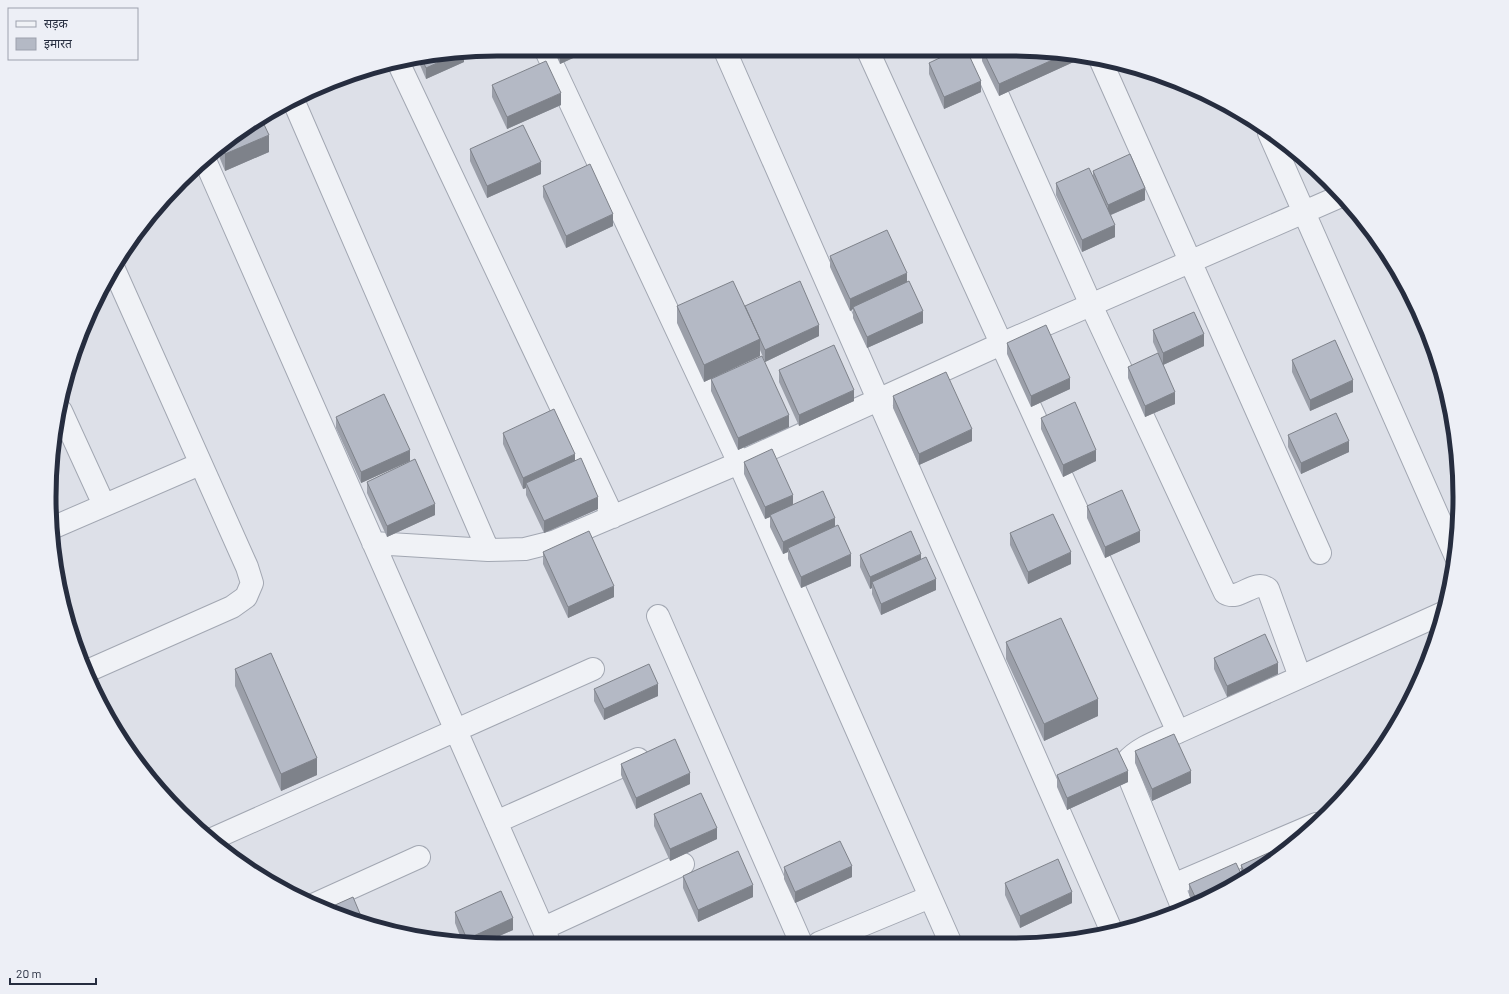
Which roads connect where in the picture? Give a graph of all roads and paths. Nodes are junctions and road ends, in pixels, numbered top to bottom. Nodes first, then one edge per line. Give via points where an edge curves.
1 (548, 56) edge
2 (727, 56) edge
3 (870, 56) edge
4 (980, 56) edge
5 (1103, 65) edge
6 (400, 67) edge
7 (295, 105) edge
8 (1273, 142) edge
9 (207, 164) edge
10 (1336, 198) edge
11 (1305, 212) junction
12 (1190, 261) junction
13 (116, 274) edge
14 (1091, 305) junction
15 (1002, 344) junction
16 (878, 399) junction
17 (63, 416) edge
18 (739, 463) junction
19 (200, 464) junction
20 (104, 506) junction
21 (613, 517) junction
22 (57, 526) edge
23 (373, 543) junction
24 (1450, 544) edge
25 (488, 550) junction
26 (1320, 553) dead end
27 (1437, 615) edge
28 (658, 616) dead end
29 (91, 669) edge
30 (593, 669) dead end
31 (1300, 677) junction
32 (456, 729) junction
33 (1178, 732) junction
34 (638, 759) edge
35 (496, 822) junction
36 (1301, 830) edge
37 (216, 837) edge
38 (420, 856) dead end
39 (683, 864) dead end
40 (1173, 885) junction
41 (930, 897) junction
42 (321, 901) edge
43 (1181, 904) edge
44 (1110, 927) edge
45 (546, 935) edge
46 (799, 938) edge
47 (831, 938) edge
48 (948, 938) edge

1 - 18 street
2 - 16 street
3 - 15 street
4 - 14 street
5 - 12 street
6 - 21 street
7 - 25 street
8 - 11 street
9 - 23 street
10 - 11 street
11 - 12 street
11 - 24 street
12 - 14 street
12 - 26 street
13 - 19 street
14 - 15 street
14 - 31 street via 1225,594 1235,595 1258,586 1268,589
15 - 16 street
15 - 33 street
16 - 18 street
16 - 44 street
17 - 20 street
18 - 21 street
18 - 41 street
19 - 20 street
19 - 29 street via 247,567 252,583 246,597 232,607
20 - 22 street
21 - 25 street via 553,542 525,549
23 - 25 street
23 - 32 street
27 - 31 street
28 - 46 street
30 - 32 street
31 - 33 street
32 - 35 street
32 - 37 street
33 - 40 street via 1137,752 1126,762 1127,772
34 - 35 street
35 - 45 street
36 - 40 street
38 - 42 street
39 - 45 street
40 - 43 street
41 - 47 street
41 - 48 street

